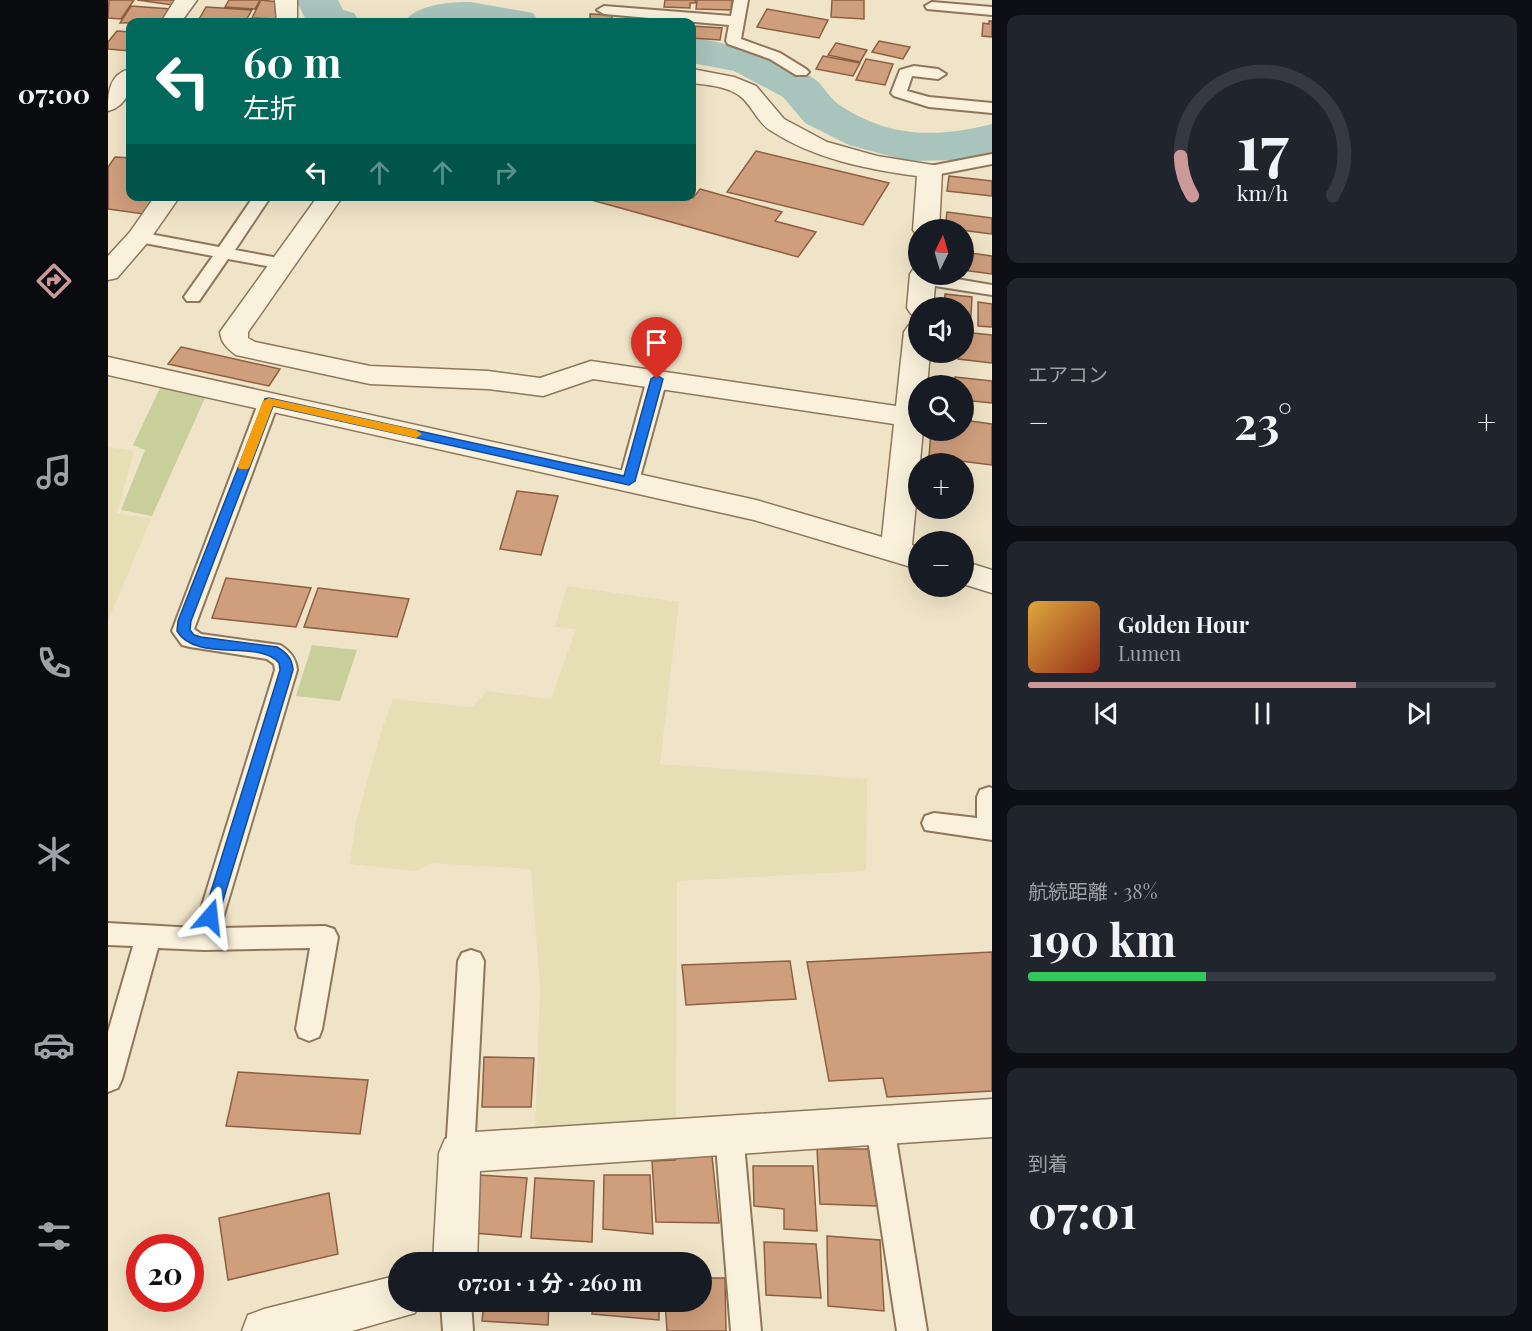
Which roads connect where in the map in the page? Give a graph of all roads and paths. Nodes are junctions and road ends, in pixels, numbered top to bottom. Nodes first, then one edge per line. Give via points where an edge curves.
1 (186, 0) edge
2 (286, 0) edge
3 (741, 0) edge
4 (932, 6) dead end
5 (604, 10) dead end
6 (992, 11) edge
7 (174, 18) edge
8 (287, 18) edge
9 (736, 21) junction
10 (801, 72) dead end
11 (938, 74) dead end
12 (696, 77) edge
13 (126, 81) edge
14 (108, 104) edge
15 (992, 108) edge
16 (992, 159) edge
17 (930, 171) junction
18 (164, 201) edge
19 (261, 201) edge
20 (328, 201) edge
21 (927, 219) edge
22 (139, 237) junction
23 (225, 253) junction
24 (284, 264) junction
25 (108, 272) edge
26 (965, 285) edge
27 (992, 290) edge
28 (193, 297) dead end
29 (108, 366) edge
30 (657, 379) junction
31 (269, 401) junction
32 (908, 417) edge
33 (910, 441) edge
34 (629, 481) junction
35 (907, 554) edge
36 (974, 576) edge
37 (992, 582) edge
38 (989, 797) dead end
39 (934, 824) dead end
40 (991, 830) edge
41 (108, 934) edge
42 (148, 938) junction
43 (204, 939) junction
44 (471, 961) dead end
45 (309, 1029) dead end
46 (108, 1079) edge
47 (992, 1118) edge
48 (880, 1126) junction
49 (729, 1133) junction
50 (460, 1153) junction
51 (456, 1252) edge
52 (388, 1300) edge
53 (457, 1312) edge
54 (264, 1331) edge
55 (458, 1331) edge
56 (746, 1331) edge
57 (912, 1331) edge

1 - 7 street
2 - 8 street
3 - 9 lane
4 - 6 lane
5 - 9 lane
9 - 10 lane via 732,38 735,43 775,56
11 - 15 lane via 905,73 899,93 931,102
12 - 17 street via 748,91 776,124 819,147 875,163
13 - 14 street
16 - 17 lane
17 - 21 street
18 - 22 street
19 - 23 lane
20 - 24 street
22 - 23 lane
22 - 25 street
23 - 24 lane
23 - 28 lane
24 - 30 street via 234,332 234,339 246,349 370,375 488,380 532,387 543,387 591,370
26 - 27 lane
29 - 31 street
30 - 32 street
30 - 34 lane
31 - 34 street
31 - 43 lane via 183,631 190,639 201,642 272,651 286,662
33 - 35 street
34 - 35 street via 756,510
36 - 37 street
38 - 40 lane
39 - 40 lane
41 - 42 lane
42 - 43 lane
42 - 46 lane
43 - 45 lane via 326,937
44 - 50 lane
47 - 48 street
48 - 49 street
48 - 57 lane
49 - 50 street
49 - 56 lane
50 - 51 street
52 - 54 street
53 - 55 lane

